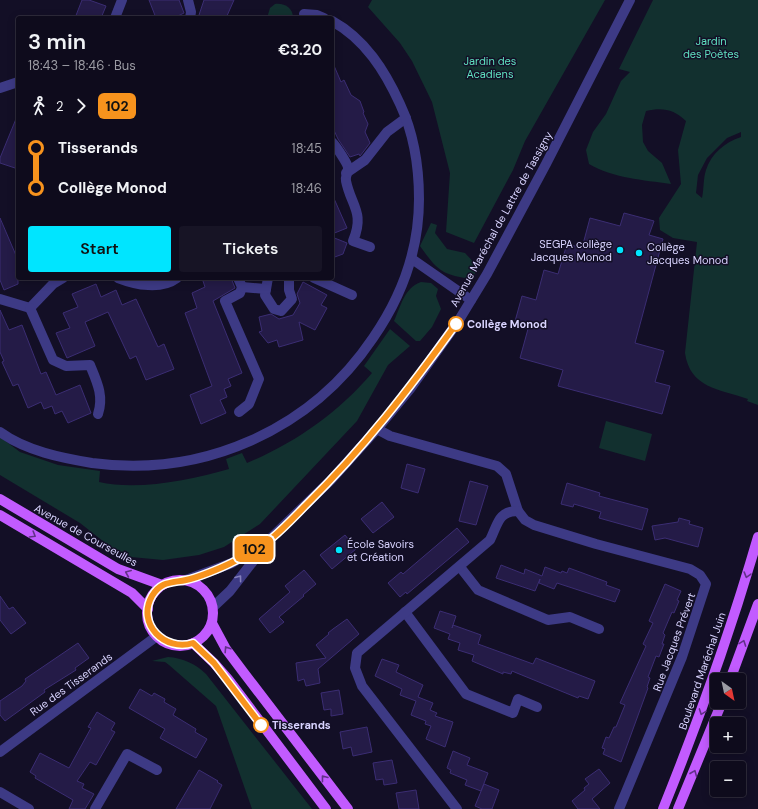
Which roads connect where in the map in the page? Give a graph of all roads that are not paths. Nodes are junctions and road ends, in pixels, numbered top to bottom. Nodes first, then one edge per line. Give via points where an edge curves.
1 (122, 0) edge
2 (188, 0) edge
3 (630, 0) edge
4 (304, 14) dead end
5 (116, 16) edge
6 (190, 16) edge
7 (320, 16) edge
8 (334, 23) edge
9 (16, 83) edge
10 (0, 88) edge
11 (406, 118) junction
12 (334, 144) edge
13 (346, 173) junction
14 (370, 247) dead end
15 (412, 259) junction
16 (60, 280) edge
17 (128, 280) edge
18 (172, 280) edge
19 (268, 280) edge
20 (289, 280) edge
21 (318, 280) edge
22 (240, 283) edge
23 (266, 289) junction
24 (352, 295) dead end
25 (0, 299) edge
26 (471, 300) junction
27 (30, 308) junction
28 (240, 412) dead end
29 (98, 414) dead end
30 (377, 429) junction
31 (0, 432) edge
32 (0, 499) edge
33 (518, 512) junction
34 (0, 515) edge
35 (272, 538) junction
36 (758, 538) edge
37 (460, 567) junction
38 (186, 580) junction
39 (162, 585) junction
40 (758, 604) edge
41 (213, 607) junction
42 (148, 609) junction
43 (405, 612) junction
44 (212, 623) junction
45 (599, 629) dead end
46 (157, 636) junction
47 (193, 643) junction
48 (733, 673) edge
49 (537, 707) dead end
50 (719, 709) edge
51 (0, 752) edge
52 (158, 770) dead end
53 (0, 792) edge
54 (27, 809) edge
55 (95, 809) edge
56 (326, 809) edge
57 (348, 809) edge
58 (457, 809) edge
59 (619, 809) edge
60 (663, 809) edge
61 (678, 809) edge

1 - 5 street
2 - 6 street
3 - 26 street, Avenue Maréchal de Lattre de Tassigny via 546,164
4 - 7 street
8 - 11 street via 355,36 372,56 391,86
9 - 10 street
11 - 13 street via 387,132 365,160
11 - 15 street via 417,158 419,217
12 - 13 street via 347,165
13 - 14 street via 359,226 354,241
15 - 26 street
15 - 31 street via 386,320 347,372 311,406 258,438 226,450 183,461 142,466 86,462 45,452
16 - 27 street
17 - 18 street via 157,286
19 - 23 street
20 - 23 street via 292,298 281,311 274,309 265,295
21 - 24 street
22 - 23 street
22 - 28 street via 240,293 224,301 259,379 249,404
25 - 27 street
26 - 30 street, Avenue Maréchal de Lattre de Tassigny via 414,384
27 - 29 street via 53,360 66,366 90,365 100,393 101,404
30 - 33 street via 390,436 497,466 506,474
30 - 35 street, Avenue Maréchal de Lattre de Tassigny via 331,480
39 -> 32 main road, Avenue de Courseulles via 118,569
33 - 37 street via 508,511 502,515 490,540
33 - 59 street, Rue Jacques Prévert via 534,525 690,569 700,575 706,584 682,657
34 -> 42 main road via 132,593
35 - 38 street, Avenue Maréchal de Lattre de Tassigny via 232,563
41 -> 35 street, Avenue Maréchal de Lattre de Tassigny via 230,591
36 -> 60 main road, Boulevard Maréchal Juin via 704,705
37 - 43 street
37 - 45 street via 478,590 548,620 570,616
38 - 39 main road
38 - 41 main road via 203,590
39 - 42 main road via 152,596
48 -> 40 main road
41 - 44 main road
42 - 46 main road via 149,624
43 - 49 street via 466,694 513,713 518,699
43 - 58 street via 357,653 357,678
44 - 47 main road via 202,637
57 -> 44 main road via 244,673
46 - 47 main road via 171,644 182,646
46 - 51 street, Rue des Tisserands
47 - 56 main road via 228,679
61 -> 50 main road
52 - 55 street via 127,754
53 - 54 street

